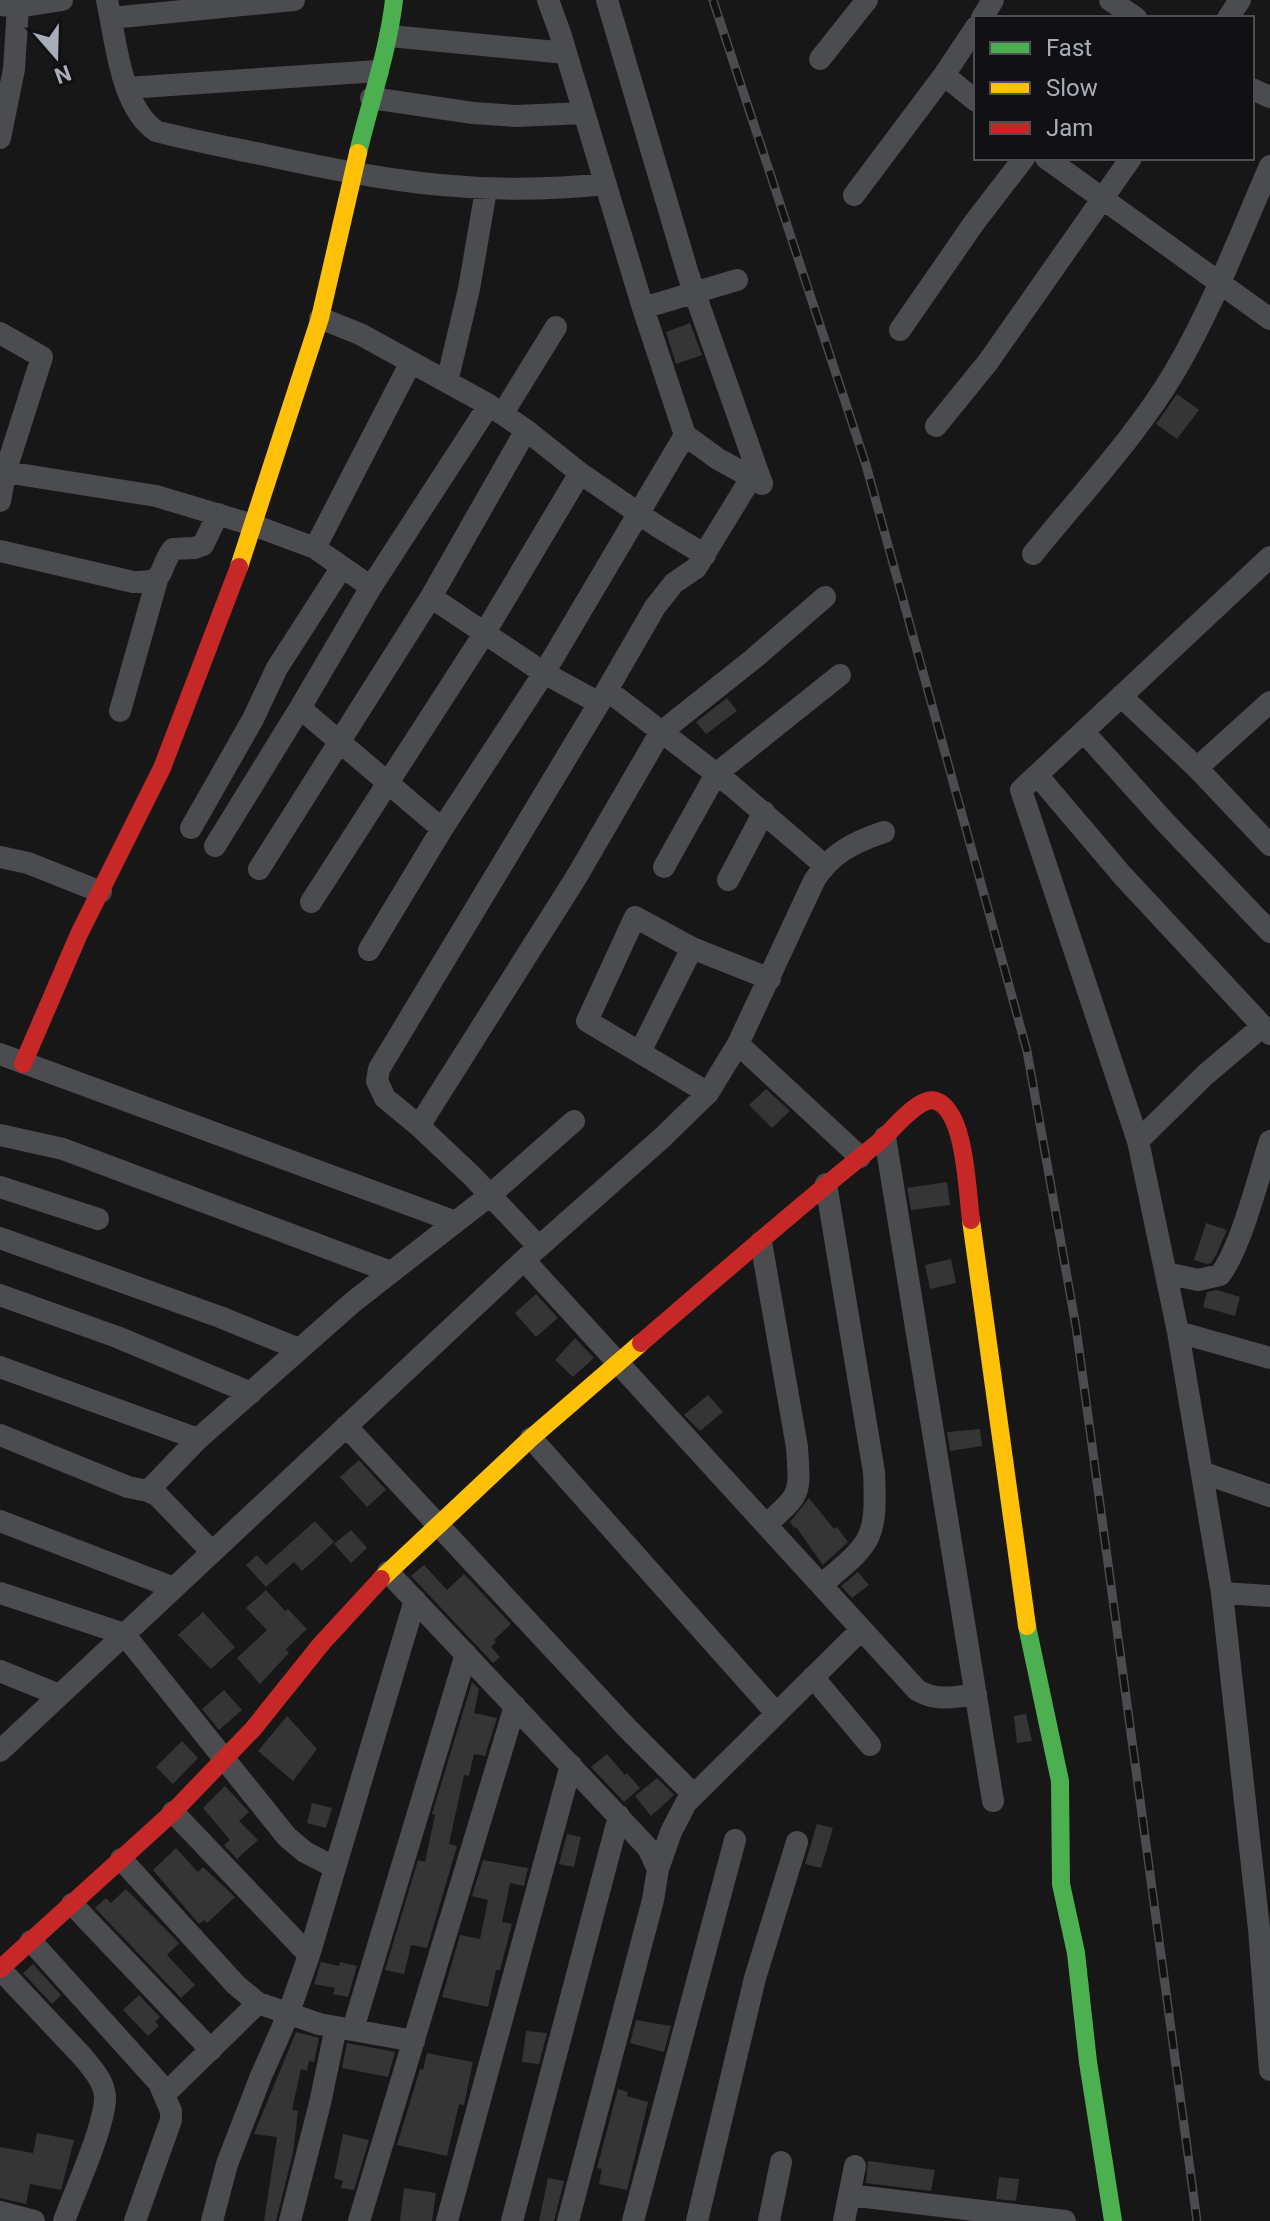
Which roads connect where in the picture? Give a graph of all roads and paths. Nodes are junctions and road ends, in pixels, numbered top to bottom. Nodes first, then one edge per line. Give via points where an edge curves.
1 (62, 0) edge
2 (294, 0) edge
3 (394, 0) edge
4 (548, 0) edge
5 (607, 0) edge
6 (867, 0) edge
7 (9, 6) edge
8 (109, 9) edge
9 (974, 30) edge
10 (390, 36) junction
11 (566, 53) junction
12 (820, 59) dead end
13 (378, 71) junction
14 (944, 75) junction
15 (127, 88) junction
16 (371, 98) junction
17 (974, 99) edge
18 (584, 113) junction
19 (0, 138) edge
20 (1022, 160) edge
21 (1049, 160) edge
22 (1130, 160) edge
23 (1270, 166) edge
24 (355, 175) junction
25 (605, 184) junction
26 (486, 190) junction
27 (854, 195) dead end
28 (1101, 200) junction
29 (737, 280) dead end
30 (1220, 283) junction
31 (694, 293) junction
32 (643, 308) junction
33 (320, 318) junction
34 (1270, 319) edge
35 (556, 327) dead end
36 (900, 330) dead end
37 (0, 333) edge
38 (411, 362) junction
39 (447, 382) junction
40 (496, 409) junction
41 (936, 426) dead end
42 (526, 430) junction
43 (685, 435) junction
44 (2, 472) edge
45 (580, 473) junction
46 (751, 478) junction
47 (0, 501) edge
48 (638, 511) junction
49 (218, 514) junction
50 (253, 525) junction
51 (315, 548) junction
52 (0, 551) edge
53 (1033, 554) dead end
54 (705, 555) junction
55 (1270, 557) edge
56 (342, 567) junction
57 (157, 580) junction
58 (371, 587) junction
59 (431, 597) junction
60 (825, 597) dead end
61 (484, 634) junction
62 (544, 673) junction
63 (840, 675) dead end
64 (603, 696) junction
65 (1121, 696) junction
66 (1270, 702) edge
67 (300, 708) junction
68 (120, 711) dead end
69 (1084, 732) junction
70 (660, 733) junction
71 (340, 742) junction
72 (1197, 768) junction
73 (716, 774) junction
74 (1038, 776) junction
75 (389, 784) junction
76 (764, 812) junction
77 (191, 828) dead end
78 (442, 829) junction
79 (884, 832) dead end
80 (1270, 845) edge
81 (215, 846) dead end
82 (0, 857) edge
83 (824, 865) junction
84 (664, 867) dead end
85 (259, 869) dead end
86 (728, 880) dead end
87 (101, 892) junction
88 (311, 902) dead end
89 (1270, 932) edge
90 (692, 948) junction
91 (369, 950) dead end
92 (770, 979) junction
93 (1266, 1030) edge
94 (738, 1044) junction
95 (640, 1052) junction
96 (0, 1054) edge
97 (23, 1064) junction
98 (708, 1093) junction
99 (574, 1121) dead end
100 (419, 1126) junction
101 (0, 1135) edge
102 (885, 1137) junction
103 (1138, 1141) junction
104 (1270, 1141) edge
105 (860, 1157) junction
106 (826, 1184) junction
107 (0, 1187) edge
108 (489, 1196) junction
109 (98, 1219) dead end
110 (456, 1222) junction
111 (0, 1238) edge
112 (761, 1242) junction
113 (532, 1253) junction
114 (391, 1272) junction
115 (1166, 1273) junction
116 (0, 1295) edge
117 (1178, 1332) junction
118 (299, 1349) junction
119 (1270, 1358) edge
120 (619, 1362) junction
121 (0, 1367) edge
122 (251, 1393) junction
123 (346, 1426) junction
124 (0, 1435) edge
125 (531, 1438) junction
126 (198, 1439) junction
127 (1204, 1473) junction
128 (148, 1491) junction
129 (1270, 1496) edge
130 (0, 1521) edge
131 (767, 1524) junction
132 (438, 1527) junction
133 (212, 1552) junction
134 (388, 1572) junction
135 (821, 1585) junction
136 (174, 1588) junction
137 (0, 1593) edge
138 (1222, 1593) junction
139 (1270, 1596) edge
140 (415, 1600) junction
141 (861, 1630) junction
142 (124, 1634) junction
143 (466, 1654) junction
144 (0, 1671) edge
145 (813, 1677) junction
146 (976, 1694) junction
147 (59, 1695) junction
148 (515, 1706) junction
149 (776, 1713) junction
150 (870, 1745) dead end
151 (0, 1751) edge
152 (225, 1759) junction
153 (571, 1765) junction
154 (694, 1795) junction
155 (993, 1801) dead end
156 (173, 1812) junction
157 (619, 1816) junction
158 (735, 1840) dead end
159 (797, 1842) dead end
160 (121, 1859) junction
161 (334, 1867) junction
162 (658, 1869) junction
163 (72, 1904) junction
164 (1265, 1928) edge
165 (31, 1941) junction
166 (309, 1955) junction
167 (0, 1969) edge
168 (258, 2003) junction
169 (288, 2015) junction
170 (345, 2028) junction
171 (414, 2041) junction
172 (211, 2050) junction
173 (1270, 2070) edge
174 (165, 2094) junction
175 (781, 2162) dead end
176 (855, 2166) dead end
177 (849, 2195) junction
178 (0, 2212) edge
179 (973, 2216) edge
180 (34, 2221) edge
181 (64, 2221) edge
182 (135, 2221) edge
183 (212, 2221) edge
184 (290, 2221) edge
185 (359, 2221) edge
186 (447, 2221) edge
187 (512, 2221) edge
188 (568, 2221) edge
189 (633, 2221) edge
190 (697, 2221) edge
191 (769, 2221) edge
192 (844, 2221) edge
193 (1065, 2221) edge
194 (1113, 2221) edge

1 - 7 street
2 - 8 street
3 - 10 street
4 - 11 street
5 - 31 street
6 - 12 street
7 - 19 street via 14,69
8 - 15 street
9 - 14 street
10 - 11 street
10 - 13 street
11 - 18 street
13 - 15 street
13 - 16 street
14 - 17 street
14 - 27 street
15 - 24 street via 134,108 156,131
16 - 18 street via 473,113
16 - 24 street
18 - 25 street
20 - 36 street
21 - 28 street
22 - 28 street
23 - 30 street
24 - 26 street
24 - 33 street
25 - 26 street
25 - 32 street
26 - 39 street
28 - 30 street
28 - 41 street via 988,362
29 - 31 street
30 - 34 street
30 - 53 street via 1152,407
31 - 32 street
31 - 46 street via 762,484
32 - 43 street
33 - 38 street
33 - 50 street
35 - 40 street
37 - 44 street via 42,357
38 - 39 street
38 - 51 street
39 - 40 street
40 - 42 street
40 - 58 street
42 - 45 street
42 - 59 street
43 - 46 street
43 - 48 street
44 - 47 street
44 - 49 street via 121,489
45 - 48 street
45 - 61 street
46 - 54 street
48 - 54 street
48 - 62 street
49 - 50 street
49 - 57 street via 207,541 199,547 173,549
50 - 51 street
50 - 87 street via 162,768
51 - 56 street
52 - 57 street via 133,582
54 - 64 street via 664,592
55 - 65 street
56 - 58 street
56 - 77 street via 277,668
57 - 68 street
58 - 67 street
59 - 61 street
59 - 71 street
60 - 70 street
61 - 62 street
61 - 75 street
62 - 64 street
62 - 78 street
63 - 73 street
64 - 70 street
64 - 100 street via 379,1069 377,1081 385,1098
65 - 69 street
65 - 72 street
66 - 72 street
67 - 71 street
67 - 81 street
69 - 74 street
69 - 89 street
70 - 73 street
70 - 100 street
71 - 75 street
71 - 85 street
72 - 80 street
73 - 76 street
73 - 84 street
74 - 93 street
74 - 103 street via 1021,790
75 - 78 street
75 - 88 street
76 - 83 street
76 - 86 street
78 - 91 street
79 - 83 street via 844,849
82 - 87 street
83 - 92 street
87 - 97 street
90 - 92 street
90 - 95 street
90 - 95 street via 635,917 587,1021
92 - 94 street
93 - 103 street via 1205,1075
94 - 98 street
94 - 105 street
95 - 98 street
96 - 97 street
97 - 110 street
98 - 113 street
99 - 108 street
100 - 108 street
101 - 114 street via 63,1149
102 - 105 street
102 - 146 street
102 - 194 street via 920,1103 932,1100 951,1114 959,1132 1022,1601 1060,1781 1061,1884 1076,1953
103 - 115 street
104 - 115 street via 1220,1275 1198,1280
105 - 106 street
106 - 112 street
106 - 135 street via 875,1504 868,1541
107 - 109 street
108 - 110 street
108 - 113 street
110 - 114 street
111 - 118 street
112 - 120 street
112 - 131 street via 799,1482 797,1495
113 - 120 street
113 - 123 street
114 - 118 street
115 - 117 street
116 - 122 street
117 - 119 street
117 - 127 street
118 - 122 street
120 - 125 street
120 - 131 street
121 - 126 street
122 - 126 street
123 - 132 street
123 - 133 street
124 - 128 street
125 - 132 street
125 - 149 street
126 - 128 street
127 - 129 street
127 - 138 street
128 - 133 street via 165,1501
130 - 136 street
131 - 135 street
132 - 134 street
132 - 154 street
133 - 136 street
134 - 140 street
134 - 152 street
135 - 141 street
136 - 142 street
137 - 142 street
138 - 139 street
138 - 164 street
140 - 143 street
140 - 161 street
141 - 145 street
141 - 146 street via 929,1697
142 - 147 street
142 - 152 street
143 - 148 street
143 - 170 street
144 - 147 street
145 - 149 street
145 - 150 street
146 - 155 street
147 - 151 street
148 - 153 street
148 - 171 street
149 - 154 street
152 - 156 street
152 - 161 street via 287,1837
153 - 157 street
153 - 186 street
154 - 162 street via 671,1832
156 - 160 street
156 - 166 street
157 - 162 street via 648,1848
157 - 187 street
158 - 189 street
159 - 190 street via 755,1978
160 - 163 street
160 - 168 street
161 - 166 street
162 - 188 street
163 - 165 street
163 - 172 street
164 - 173 street
165 - 167 street
165 - 174 street
166 - 169 street
167 - 181 street via 82,2056 102,2086 105,2099 98,2129
168 - 169 street
168 - 172 street
169 - 170 street
169 - 183 street via 227,2164
170 - 171 street
170 - 184 street
171 - 185 street
172 - 174 street
174 - 182 street via 171,2120
175 - 191 street
176 - 177 street
177 - 179 street
177 - 192 street
178 - 180 street
179 - 193 street

